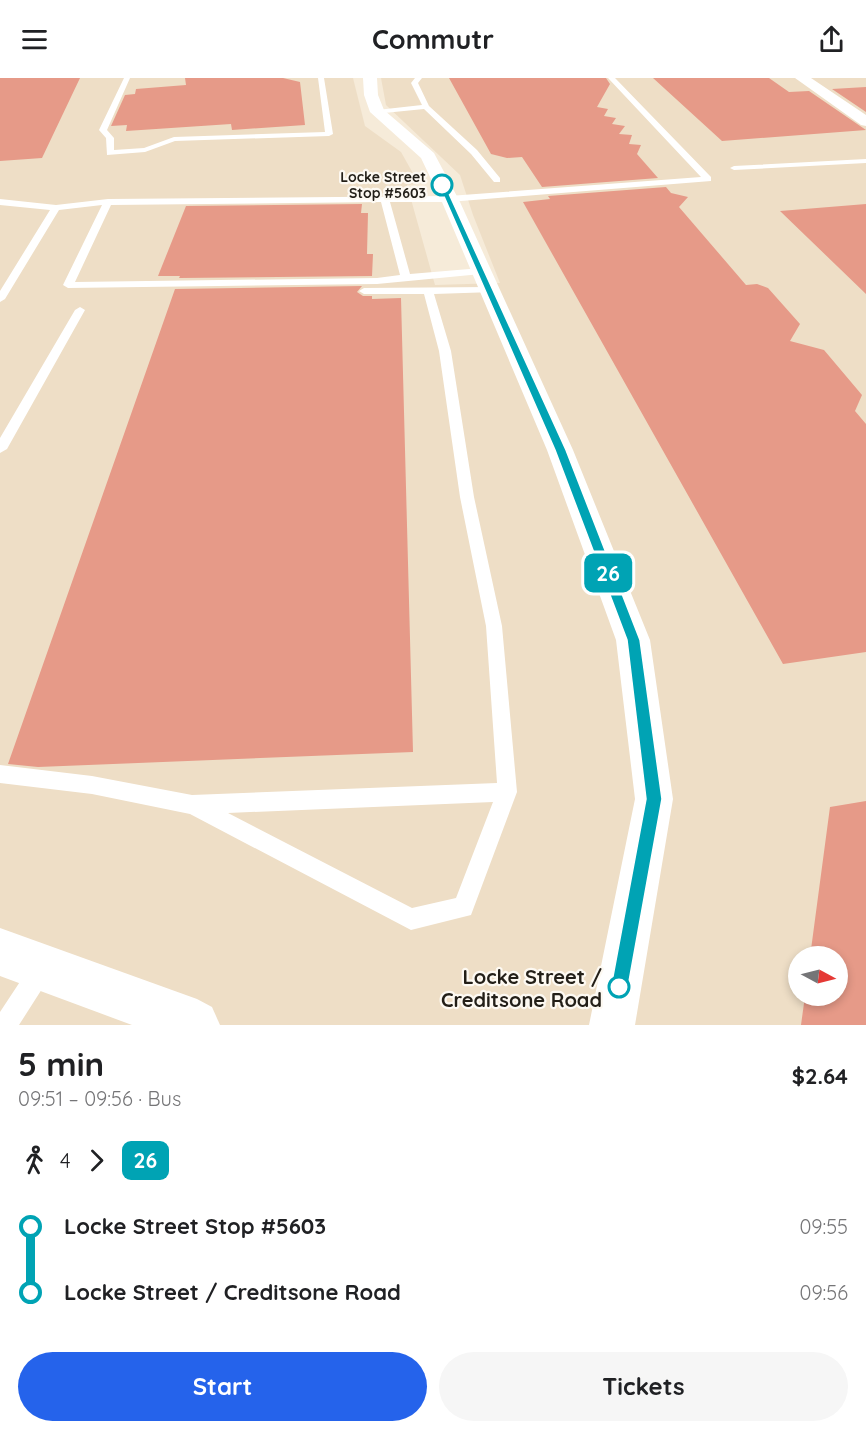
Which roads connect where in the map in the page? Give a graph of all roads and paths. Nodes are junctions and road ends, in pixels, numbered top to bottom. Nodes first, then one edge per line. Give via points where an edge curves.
1 (127, 78) edge
2 (321, 78) edge
3 (370, 78) edge
4 (419, 78) edge
5 (611, 78) edge
6 (802, 78) edge
7 (426, 106) junction
8 (377, 112) junction
9 (866, 123) edge
10 (866, 161) edge
11 (734, 168) dead end
12 (497, 180) dead end
13 (386, 199) junction
14 (449, 199) junction
15 (0, 202) edge
16 (108, 202) junction
17 (57, 208) junction
18 (406, 277) junction
19 (485, 280) junction
20 (428, 291) junction
21 (207, 293) dead end
22 (0, 299) edge
23 (80, 310) dead end
24 (0, 449) edge
25 (0, 774) edge
26 (507, 792) junction
27 (192, 805) junction
28 (21, 960) edge
29 (5, 1025) edge
30 (194, 1025) edge
31 (612, 1025) edge

1 - 2 lane via 103,130 110,138 110,153 145,150 174,139 329,134
3 - 8 street
4 - 7 lane via 414,83
5 - 14 lane via 708,179
6 - 9 street
7 - 8 lane
7 - 12 lane
8 - 14 street via 428,156
10 - 11 lane
13 - 14 lane
13 - 16 lane
13 - 18 lane
14 - 19 street
15 - 17 lane
16 - 17 lane
16 - 18 lane via 68,285 377,281
17 - 22 lane
18 - 19 lane
19 - 20 lane
19 - 31 street via 560,450 633,640 654,799
20 - 21 lane
20 - 26 lane via 445,351 467,497 494,626
23 - 24 lane
25 - 27 lane via 92,785
26 - 27 lane
26 - 27 lane via 463,907 411,919
28 - 29 lane
28 - 30 street

